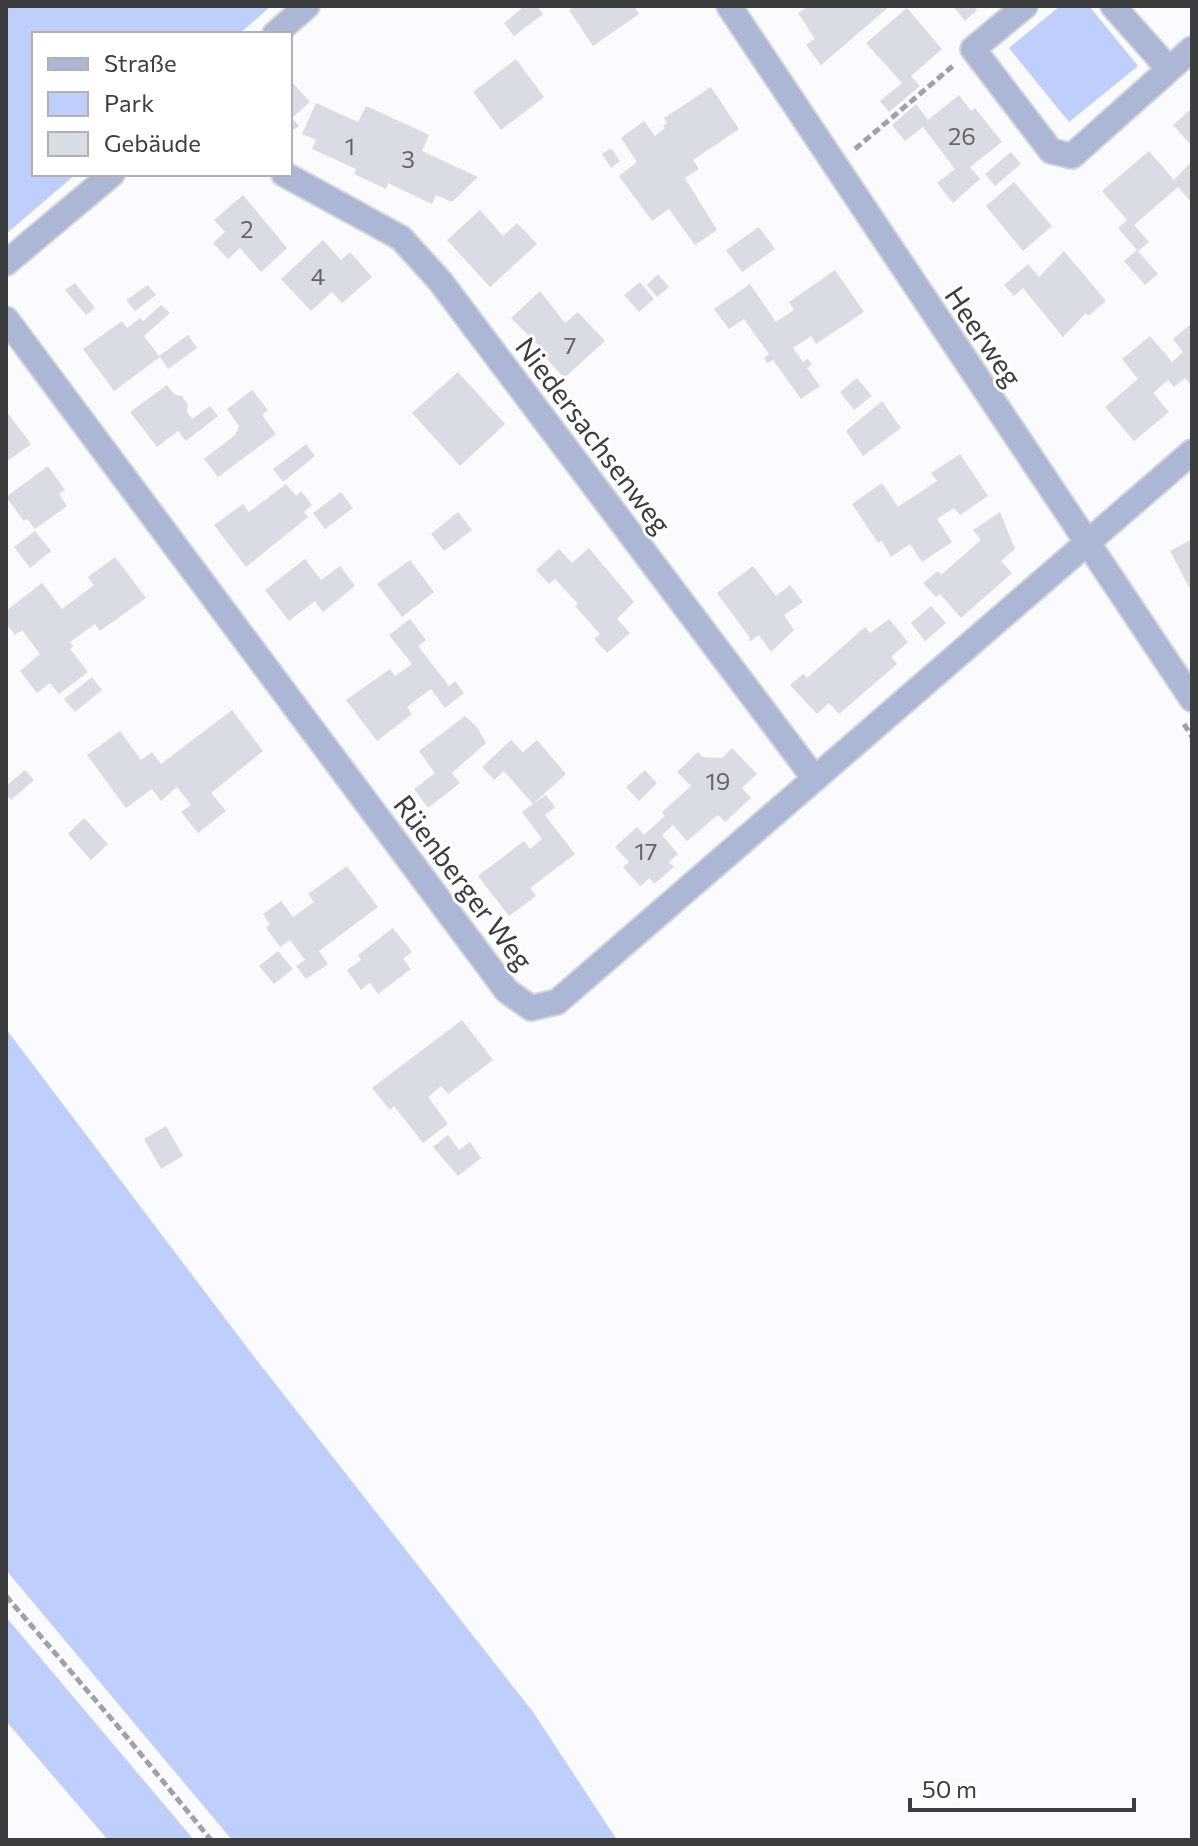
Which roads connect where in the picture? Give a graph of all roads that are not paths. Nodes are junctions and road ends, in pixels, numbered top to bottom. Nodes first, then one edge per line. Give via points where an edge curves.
1 (307, 6) edge
2 (729, 6) edge
3 (1025, 6) edge
4 (1113, 6) edge
5 (277, 32) edge
6 (1192, 49) edge
7 (1169, 69) junction
8 (110, 176) edge
9 (288, 176) edge
10 (6, 263) edge
11 (6, 319) edge
12 (1192, 452) edge
13 (1087, 543) junction
14 (1192, 699) edge
15 (815, 779) junction

1 - 5 street
2 - 13 street, Heerweg
3 - 7 street via 973,49 1051,151 1072,156
4 - 7 street
6 - 7 street
8 - 10 street
9 - 15 street, Niedersachsenweg via 401,238 430,270
11 - 15 street, Rüenberger Weg via 507,991 531,1008 557,1002
12 - 13 street, Rüenberger Weg
13 - 14 street, Heerweg
13 - 15 street, Rüenberger Weg

